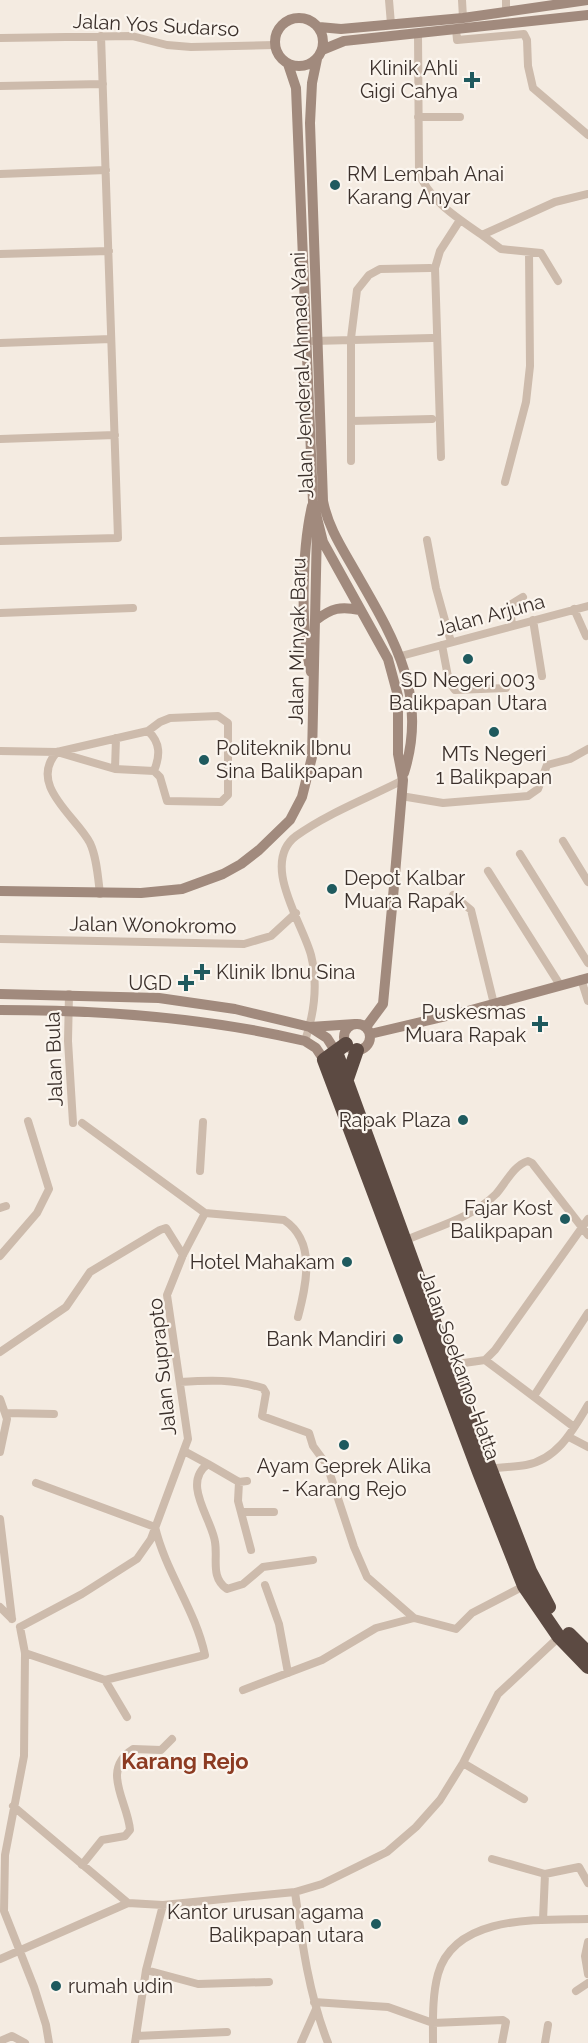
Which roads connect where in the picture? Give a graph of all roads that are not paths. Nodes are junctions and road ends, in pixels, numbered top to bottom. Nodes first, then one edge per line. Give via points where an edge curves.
1 (389, 0) edge
2 (462, 0) edge
3 (588, 0) edge
4 (506, 5) edge
5 (588, 15) edge
6 (463, 18) junction
7 (391, 24) junction
8 (319, 27) junction
9 (456, 29) junction
10 (418, 33) junction
11 (101, 36) junction
12 (0, 38) edge
13 (275, 45) junction
14 (319, 55) junction
15 (288, 64) junction
16 (103, 84) junction
17 (0, 86) edge
18 (418, 117) junction
19 (460, 117) dead end
20 (588, 135) edge
21 (106, 170) junction
22 (0, 174) edge
23 (588, 194) edge
24 (461, 221) junction
25 (482, 235) junction
26 (108, 251) junction
27 (528, 252) junction
28 (0, 254) edge
29 (430, 268) dead end
30 (558, 281) dead end
31 (432, 338) dead end
32 (111, 339) junction
33 (349, 339) junction
34 (317, 340) junction
35 (306, 341) junction
36 (0, 343) edge
37 (313, 373) junction
38 (432, 418) dead end
39 (351, 422) junction
40 (115, 435) junction
41 (0, 439) edge
42 (441, 457) dead end
43 (351, 461) dead end
44 (505, 482) dead end
45 (313, 502) junction
46 (324, 506) junction
47 (317, 523) junction
48 (427, 540) dead end
49 (0, 541) edge
50 (523, 597) dead end
51 (588, 606) edge
52 (133, 608) dead end
53 (574, 609) junction
54 (360, 610) junction
55 (0, 613) edge
56 (316, 620) junction
57 (533, 620) junction
58 (512, 626) junction
59 (586, 636) dead end
60 (443, 644) junction
61 (401, 657) junction
62 (312, 675) junction
63 (542, 676) dead end
64 (506, 688) dead end
65 (148, 731) junction
66 (116, 738) junction
67 (588, 749) edge
68 (0, 751) edge
69 (57, 752) junction
70 (115, 769) junction
71 (154, 771) junction
72 (403, 778) junction
73 (401, 796) junction
74 (563, 841) dead end
75 (520, 854) dead end
76 (488, 871) dead end
77 (588, 882) edge
78 (0, 891) edge
79 (100, 894) junction
80 (453, 895) dead end
81 (296, 913) junction
82 (0, 939) edge
83 (588, 963) edge
84 (585, 979) edge
85 (560, 985) junction
86 (0, 994) edge
87 (69, 994) junction
88 (588, 1001) edge
89 (494, 1004) junction
90 (0, 1010) edge
91 (69, 1010) junction
92 (310, 1027) junction
93 (365, 1028) junction
94 (305, 1041) junction
95 (341, 1052) junction
96 (347, 1079) junction
97 (28, 1121) dead end
98 (203, 1122) dead end
99 (73, 1123) dead end
100 (82, 1123) dead end
101 (200, 1171) dead end
102 (206, 1213) junction
103 (588, 1219) edge
104 (585, 1232) edge
105 (406, 1240) junction
106 (183, 1255) junction
107 (0, 1256) edge
108 (588, 1314) edge
109 (298, 1317) dead end
110 (0, 1352) edge
111 (485, 1360) junction
112 (450, 1365) junction
113 (180, 1383) junction
114 (534, 1396) junction
115 (0, 1399) edge
116 (588, 1405) edge
117 (6, 1413) junction
118 (54, 1414) dead end
119 (574, 1427) junction
120 (569, 1437) junction
121 (588, 1447) edge
122 (184, 1451) junction
123 (0, 1452) edge
124 (208, 1464) junction
125 (485, 1470) junction
126 (36, 1483) dead end
127 (241, 1512) junction
128 (274, 1512) dead end
129 (0, 1525) edge
130 (155, 1527) junction
131 (252, 1550) dead end
132 (313, 1560) dead end
133 (265, 1585) dead end
134 (524, 1586) junction
135 (0, 1607) edge
136 (414, 1618) junction
137 (12, 1619) junction
138 (20, 1627) junction
139 (559, 1637) junction
140 (25, 1653) junction
141 (588, 1653) edge
142 (588, 1667) edge
143 (288, 1673) junction
144 (105, 1680) junction
145 (243, 1690) dead end
146 (127, 1717) dead end
147 (172, 1739) dead end
148 (463, 1763) junction
149 (524, 1799) dead end
150 (13, 1806) junction
151 (2, 1855) edge
152 (492, 1859) dead end
153 (588, 1864) edge
154 (82, 1865) junction
155 (579, 1867) junction
156 (546, 1874) junction
157 (588, 1883) edge
158 (295, 1892) junction
159 (128, 1903) junction
160 (163, 1905) junction
161 (2, 1910) edge
162 (588, 1919) edge
163 (543, 1920) junction
164 (588, 1942) edge
165 (20, 1948) junction
166 (0, 1959) edge
167 (146, 1970) junction
168 (588, 1974) edge
169 (269, 1982) dead end
170 (588, 1983) edge
171 (576, 1991) dead end
172 (315, 2006) junction
173 (434, 2023) junction
174 (548, 2025) dead end
175 (227, 2032) dead end
176 (135, 2040) edge
177 (0, 2041) edge
178 (25, 2043) edge
179 (49, 2043) edge
180 (301, 2043) edge
181 (328, 2043) edge
182 (433, 2043) edge
183 (502, 2043) edge
184 (545, 2043) edge

1 - 7 street
2 - 6 street
3 - 4 main road
4 - 6 main road
5 - 9 main road
6 - 7 main road
7 - 8 main road
8 - 13 main road via 308,19 292,19 279,28
8 - 14 main road via 323,38
9 - 10 main road
9 - 20 street via 457,40 524,34 533,88
10 - 14 main road via 344,41
10 - 18 street
11 - 12 street, Jalan Yos Sudarso
11 - 13 street, Jalan Yos Sudarso via 132,36 192,47
11 - 16 street
13 - 15 main road
14 - 15 main road via 306,66
14 - 34 main road, Jalan Jenderal Ahmad Yani via 312,83 310,123
15 - 35 main road, Jalan Jenderal Ahmad Yani via 296,88
16 - 17 street
16 - 21 street
18 - 19 street
18 - 24 street via 422,180 430,193
21 - 22 street
21 - 26 street
23 - 25 street via 555,202
24 - 25 street
24 - 42 street via 440,251 435,268
25 - 27 street via 501,249
26 - 28 street
26 - 32 street
27 - 30 street via 542,254
27 - 44 street via 530,366 526,402
29 - 33 street via 380,269 369,274 354,297
31 - 33 street
32 - 36 street
32 - 40 street
33 - 34 street
33 - 39 street
34 - 35 street
34 - 37 main road, Jalan Jenderal Ahmad Yani
35 - 37 main road, Jalan Jenderal Ahmad Yani
37 - 45 main road, Jalan Jenderal Ahmad Yani
37 - 46 main road, Jalan Jenderal Ahmad Yani
38 - 39 street
39 - 43 street
40 - 41 street
40 - 49 street via 118,538
45 - 47 main road, Jalan Jenderal Ahmad Yani
45 - 62 main road via 305,564 306,653
46 - 47 main road, Jalan Minyak Baru
46 - 61 main road, Jalan Jenderal Ahmad Yani via 334,534
47 - 54 main road, Jalan Jenderal Ahmad Yani via 323,542
47 - 56 main road, Jalan Minyak Baru
48 - 60 street
50 - 58 street via 510,605
51 - 53 street, Jalan Arjuna
52 - 55 street
53 - 57 street, Jalan Arjuna
53 - 59 street
54 - 56 main road via 340,606
54 - 72 main road, Jalan Jenderal Ahmad Yani via 388,659 398,696 398,754
56 - 62 main road, Jalan Minyak Baru
57 - 58 street, Jalan Arjuna
57 - 63 street
58 - 60 street, Jalan Arjuna
60 - 61 street, Jalan Arjuna
60 - 64 street via 449,682 455,690
61 - 72 main road, Jalan Jenderal Ahmad Yani via 411,709 409,755
62 - 79 main road, Jalan Minyak Baru via 314,736 310,766 302,797 290,820 241,864 200,883 160,893
65 - 66 street
65 - 71 street via 158,748
65 - 71 street via 170,718 218,716 228,723 228,795 223,801 167,801 160,777
66 - 69 street
66 - 70 street
67 - 73 street via 547,765 538,789 528,796 443,802
68 - 69 street
69 - 70 street
69 - 79 street via 50,762 52,791 62,810 90,843
70 - 71 street
72 - 73 main road, Jalan Jenderal Ahmad Yani
72 - 81 street via 294,837 281,860 281,878
73 - 93 main road, Jalan Jenderal Ahmad Yani via 382,1004
74 - 77 street
75 - 83 street
76 - 85 street
78 - 79 main road, Jalan Minyak Baru
80 - 89 street via 471,910
81 - 82 street, Jalan Wonokromo via 271,936 244,944
81 - 92 street via 311,955 314,1010
84 - 85 main road
84 - 88 street
85 - 89 main road
86 - 87 main road
87 - 91 street, Jalan Bula
87 - 92 main road via 159,998
89 - 93 main road
90 - 91 main road
91 - 94 main road via 184,1020
91 - 99 street, Jalan Bula
92 - 93 main road
92 - 94 street
92 - 95 main road
93 - 95 main road via 350,1026
93 - 95 main road via 367,1046
94 - 95 main road via 316,1048
95 - 96 highway, Jalan Soekarno-Hatta
95 - 96 highway
95 - 125 highway, Jalan Soekarno-Hatta
96 - 105 highway, Jalan Soekarno-Hatta
97 - 107 street via 49,1189 37,1213
98 - 101 street
100 - 102 street
102 - 106 street, Jalan Suprapto
102 - 109 street via 284,1220 294,1228 308,1267
103 - 104 street
104 - 105 street via 532,1163 525,1161 476,1210
104 - 111 street
105 - 112 highway, Jalan Soekarno-Hatta
106 - 110 street via 166,1228 160,1230 90,1272 66,1307
106 - 113 street, Jalan Suprapto via 167,1300
108 - 114 street
111 - 112 street
111 - 114 street
112 - 125 highway, Jalan Soekarno-Hatta
113 - 122 street, Jalan Suprapto via 188,1432
113 - 136 street via 214,1379 263,1388 266,1393 262,1416 309,1433 327,1465 367,1577
114 - 119 street
115 - 117 street
116 - 119 street
117 - 118 street
117 - 123 street via 7,1429
119 - 120 street
120 - 121 street
120 - 125 street via 537,1462
122 - 124 street
122 - 130 street, Jalan Suprapto
124 - 127 street via 243,1481 238,1501
124 - 132 street via 202,1472 197,1496 213,1533 216,1574 221,1584 232,1588 263,1567
125 - 134 highway, Jalan Soekarno-Hatta
125 - 141 highway, Jalan Soekarno-Hatta via 535,1583 565,1629
126 - 130 street
127 - 128 street
127 - 131 street
129 - 137 street
130 - 138 street, Jalan Suprapto via 137,1559
130 - 144 street via 166,1565 200,1630 206,1655
133 - 143 street via 279,1621
134 - 136 street via 472,1613 456,1629
134 - 139 highway, Jalan Soekarno-Hatta
135 - 137 street
136 - 143 street via 378,1627 322,1660
137 - 138 street
138 - 140 street
139 - 142 highway, Jalan Soekarno-Hatta
139 - 148 street via 498,1694
140 - 144 street
140 - 150 street via 24,1756
143 - 145 street
144 - 146 street
147 - 154 street via 161,1750 133,1749 124,1757 117,1772 117,1784 129,1832 102,1840
148 - 149 street
148 - 158 street via 440,1800 397,1844 322,1884
150 - 151 street
150 - 154 street
151 - 161 street
152 - 156 street
153 - 155 street
154 - 159 street
155 - 156 street
155 - 157 street
156 - 163 street
158 - 160 street
158 - 172 street
159 - 160 street
159 - 165 street
160 - 167 street
161 - 165 street
162 - 163 street
163 - 173 street via 493,1925 453,1948 438,1974
164 - 168 street
165 - 166 street
165 - 179 street
167 - 169 street via 198,1984
167 - 176 street
170 - 171 street
172 - 173 street via 388,2007
172 - 180 street
172 - 181 street
173 - 182 street
173 - 183 street via 504,2020
174 - 184 street
175 - 176 street
177 - 178 street via 12,2036

